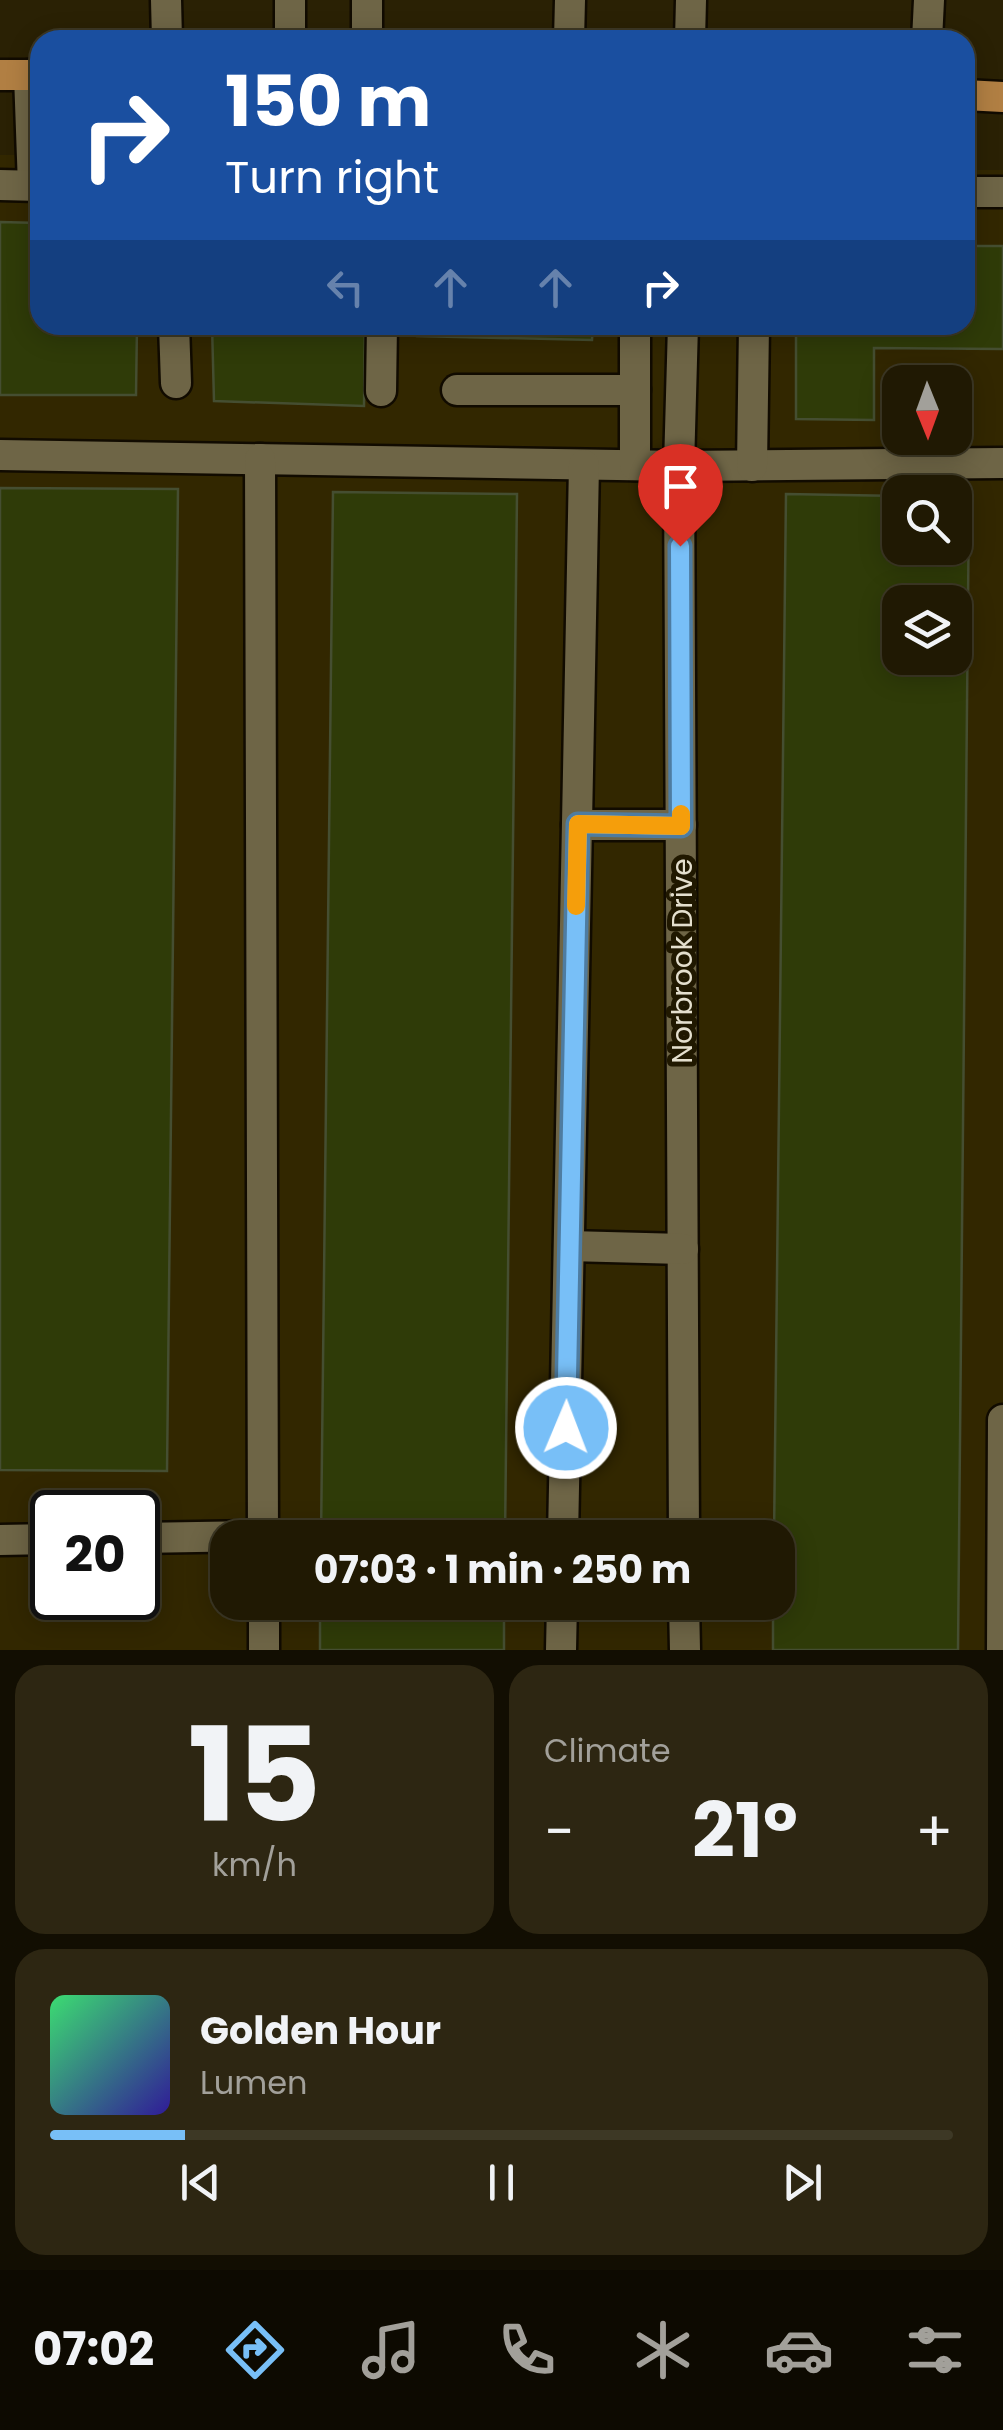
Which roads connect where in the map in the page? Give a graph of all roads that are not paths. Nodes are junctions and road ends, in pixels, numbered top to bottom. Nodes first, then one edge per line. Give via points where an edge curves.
1 (166, 0) edge
2 (290, 0) edge
3 (367, 0) edge
4 (570, 0) edge
5 (692, 0) edge
6 (929, 0) edge
7 (167, 30) edge
8 (290, 30) edge
9 (366, 30) edge
10 (569, 30) edge
11 (690, 30) edge
12 (928, 30) edge
13 (23, 75) edge
14 (975, 96) edge
15 (1003, 97) edge
16 (30, 135) edge
17 (0, 185) edge
18 (30, 186) edge
19 (975, 192) edge
20 (1003, 192) edge
21 (174, 335) edge
22 (382, 335) edge
23 (635, 335) edge
24 (683, 335) edge
25 (754, 335) edge
26 (176, 383) dead end
27 (381, 390) dead end
28 (457, 390) dead end
29 (635, 390) junction
30 (0, 455) edge
31 (260, 459) junction
32 (584, 464) junction
33 (1003, 464) edge
34 (634, 466) junction
35 (679, 466) junction
36 (752, 466) junction
37 (578, 824) junction
38 (681, 826) junction
39 (569, 1246) junction
40 (683, 1250) junction
41 (1003, 1420) edge
42 (263, 1520) edge
43 (564, 1520) edge
44 (684, 1520) edge
45 (210, 1537) edge
46 (160, 1538) edge
47 (30, 1539) edge
48 (0, 1540) edge
49 (264, 1620) edge
50 (562, 1620) edge
51 (684, 1620) edge
52 (264, 1650) edge
53 (561, 1650) edge
54 (685, 1650) edge
55 (1002, 1650) edge

1 - 7 street
2 - 8 street
3 - 9 street
4 - 10 street
5 - 11 street
6 - 12 street
13 - 16 street
14 - 15 main road
17 - 18 street
19 - 20 street
21 - 26 street
22 - 27 street
23 - 29 street
24 - 35 street, Norbrook Drive
25 - 36 street
28 - 29 street
29 - 34 street
30 - 31 street
31 - 32 street
31 - 42 street
32 - 34 street
32 - 37 street
33 - 36 street
34 - 35 street
35 - 36 street
35 - 38 street, Norbrook Drive
37 - 38 street
37 - 39 street
38 - 40 street, Norbrook Drive
39 - 40 street
39 - 43 street
40 - 44 street, Norbrook Drive
41 - 55 street
45 - 46 street
47 - 48 street
49 - 52 street
50 - 53 street
51 - 54 street

